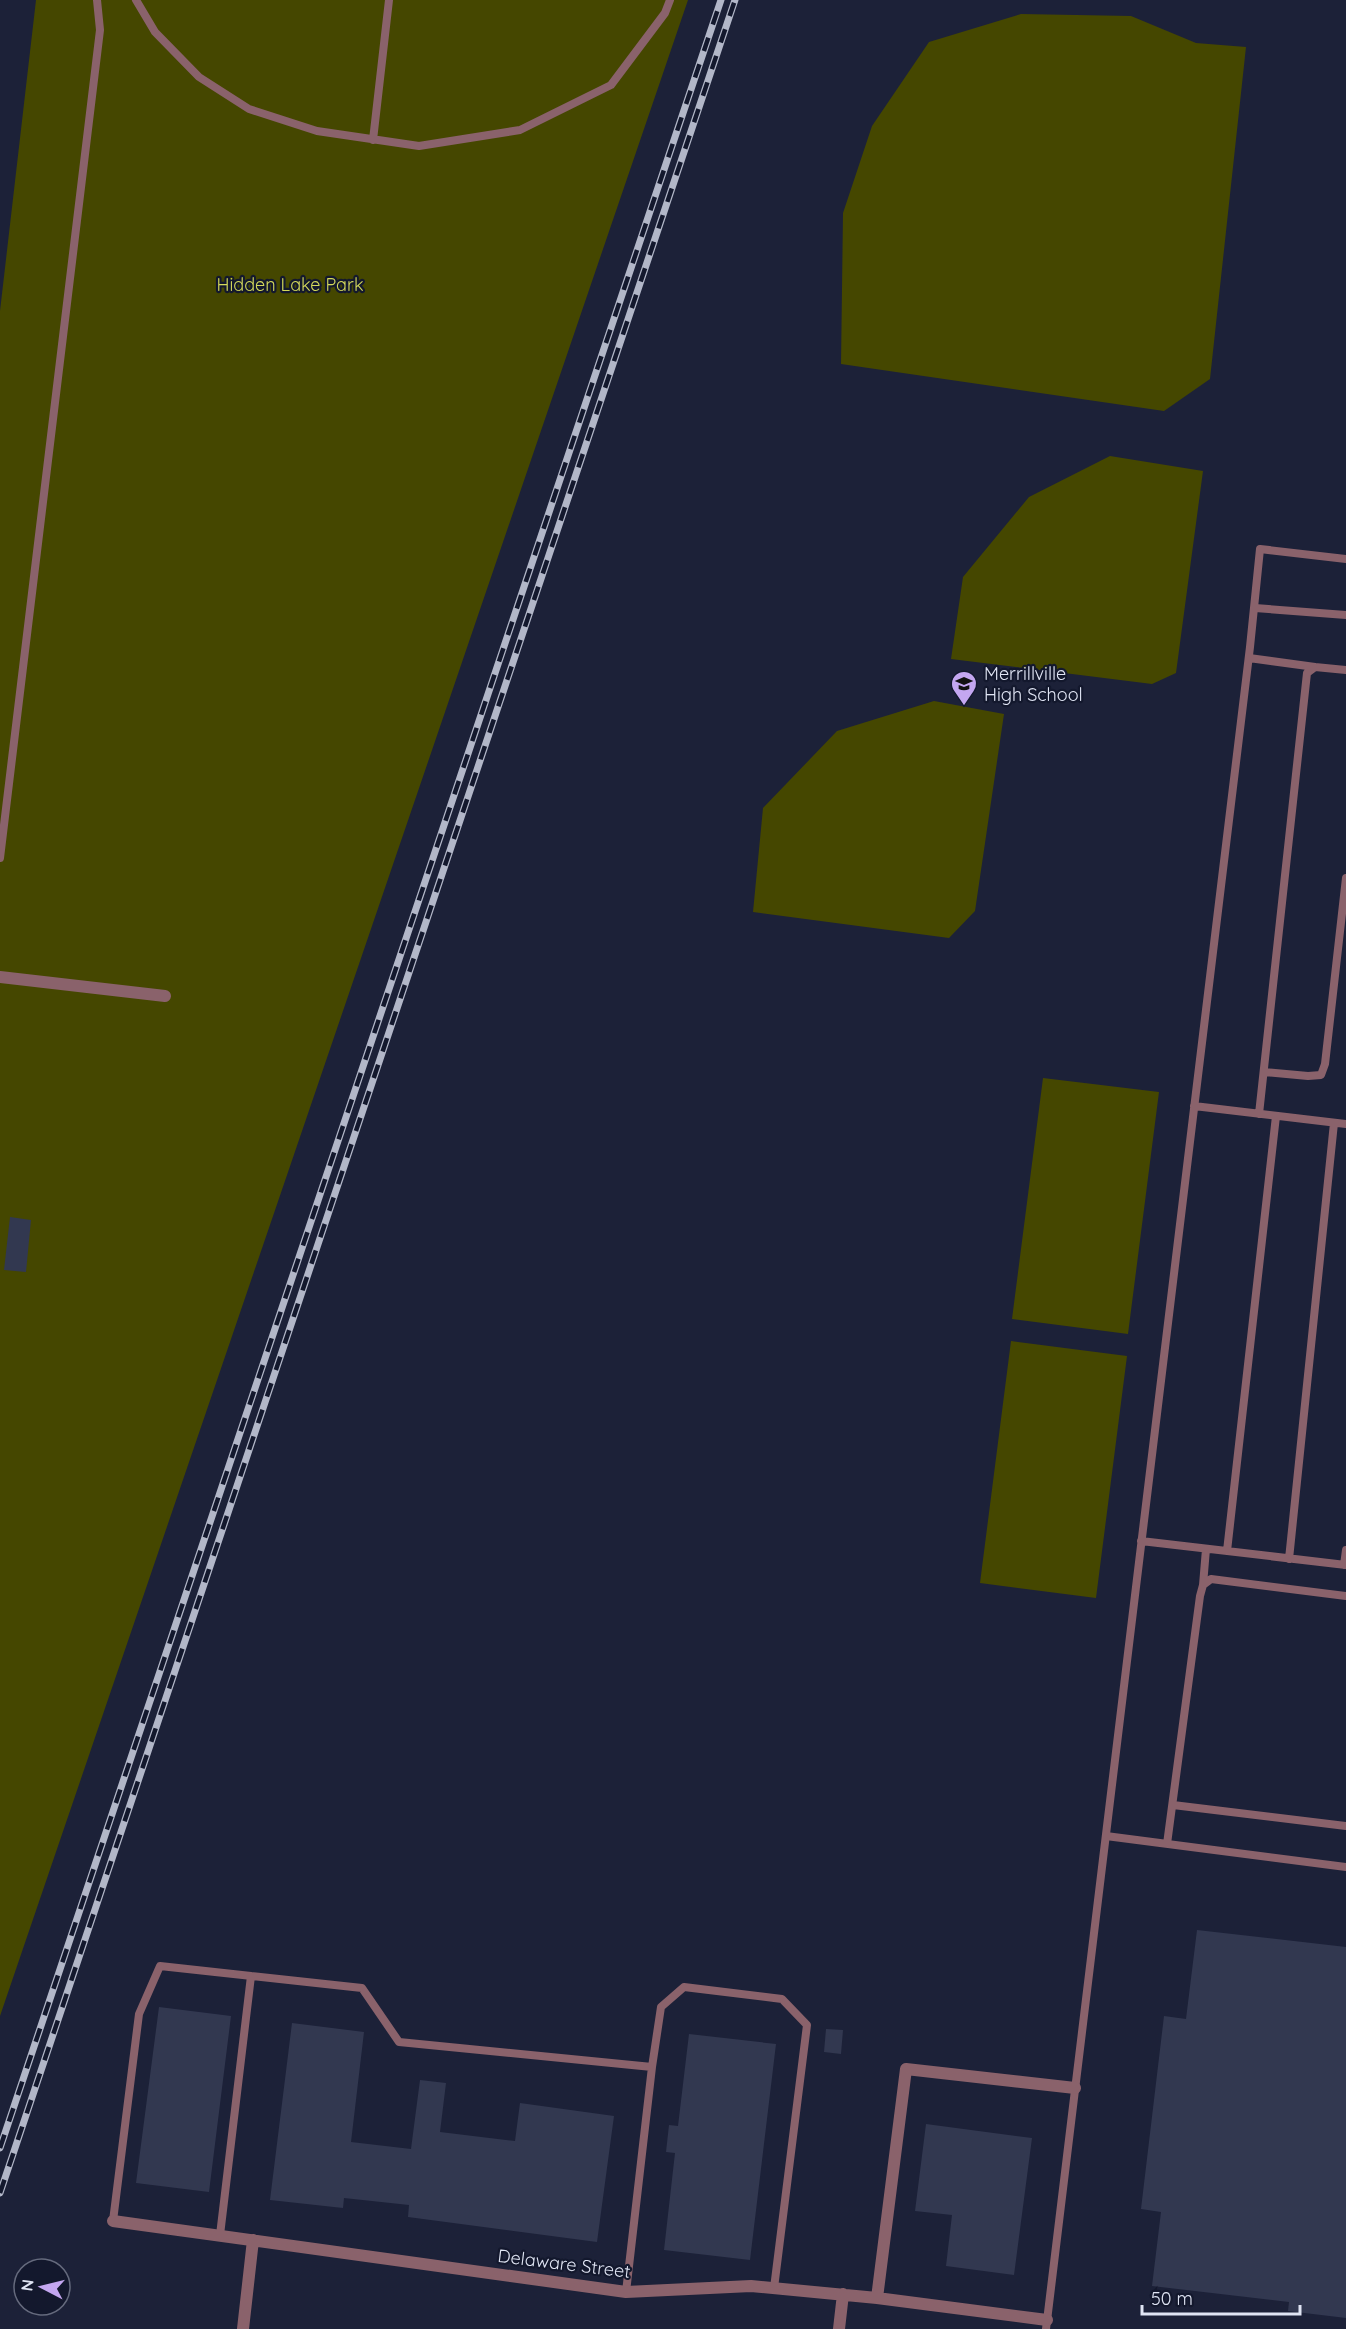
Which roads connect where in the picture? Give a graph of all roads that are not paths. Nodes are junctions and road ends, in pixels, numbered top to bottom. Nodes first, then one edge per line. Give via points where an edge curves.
1 (98, 0) edge
2 (136, 0) edge
3 (389, 0) edge
4 (670, 0) edge
5 (373, 140) junction
6 (1346, 559) edge
7 (1255, 608) junction
8 (1346, 615) edge
9 (1249, 658) junction
10 (1315, 667) junction
11 (1346, 670) edge
12 (0, 858) edge
13 (1346, 878) edge
14 (0, 977) edge
15 (165, 996) dead end
16 (1264, 1072) junction
17 (1194, 1106) junction
18 (1259, 1114) junction
19 (1276, 1116) junction
20 (1334, 1123) junction
21 (1346, 1124) edge
22 (1141, 1541) junction
23 (1206, 1549) junction
24 (1346, 1550) edge
25 (1227, 1551) junction
26 (1289, 1559) junction
27 (1345, 1565) edge
28 (1203, 1585) junction
29 (1346, 1596) edge
30 (1173, 1805) junction
31 (1346, 1826) edge
32 (1106, 1836) junction
33 (1167, 1844) junction
34 (1346, 1867) edge
35 (250, 1976) junction
36 (652, 2067) junction
37 (1075, 2088) junction
38 (114, 2221) joint
39 (220, 2235) junction
40 (253, 2240) junction
41 (774, 2288) junction
42 (626, 2292) junction
43 (843, 2294) junction
44 (877, 2298) junction
45 (1046, 2325) edge
46 (243, 2329) edge
47 (839, 2329) edge

1 - 12 lane via 100,30
2 - 5 lane via 155,32 199,77 249,109 317,131
3 - 5 lane
4 - 5 lane via 665,14 611,85 520,130 419,146
6 - 7 lane via 1260,549
7 - 8 lane
7 - 9 lane
9 - 10 lane
9 - 17 lane
10 - 11 lane
10 - 16 lane via 1307,673
13 - 16 lane via 1321,1075
14 - 15 street
16 - 18 lane
17 - 18 lane
17 - 22 lane
18 - 19 lane
19 - 20 lane
19 - 25 lane
20 - 21 lane
20 - 26 lane
22 - 23 lane
22 - 32 lane
23 - 25 lane
23 - 28 lane
24 - 27 lane
25 - 26 lane
26 - 27 lane
28 - 29 lane via 1211,1579
28 - 30 lane
30 - 31 lane
30 - 33 lane
32 - 33 lane
32 - 37 lane
33 - 34 lane
35 - 36 lane via 362,1988 399,2042
35 - 38 lane via 160,1966 139,2014
35 - 39 lane
36 - 41 lane via 661,2007 684,1987 782,1999 807,2025
36 - 42 lane
37 - 44 street via 906,2069
37 - 45 lane
38 - 39 street, Delaware Street
39 - 40 street, Delaware Street
40 - 42 street, Delaware Street
40 - 46 street
41 - 42 street, Delaware Street
41 - 43 street, Delaware Street
43 - 44 street, Delaware Street
43 - 47 street
44 - 45 street, Delaware Street

